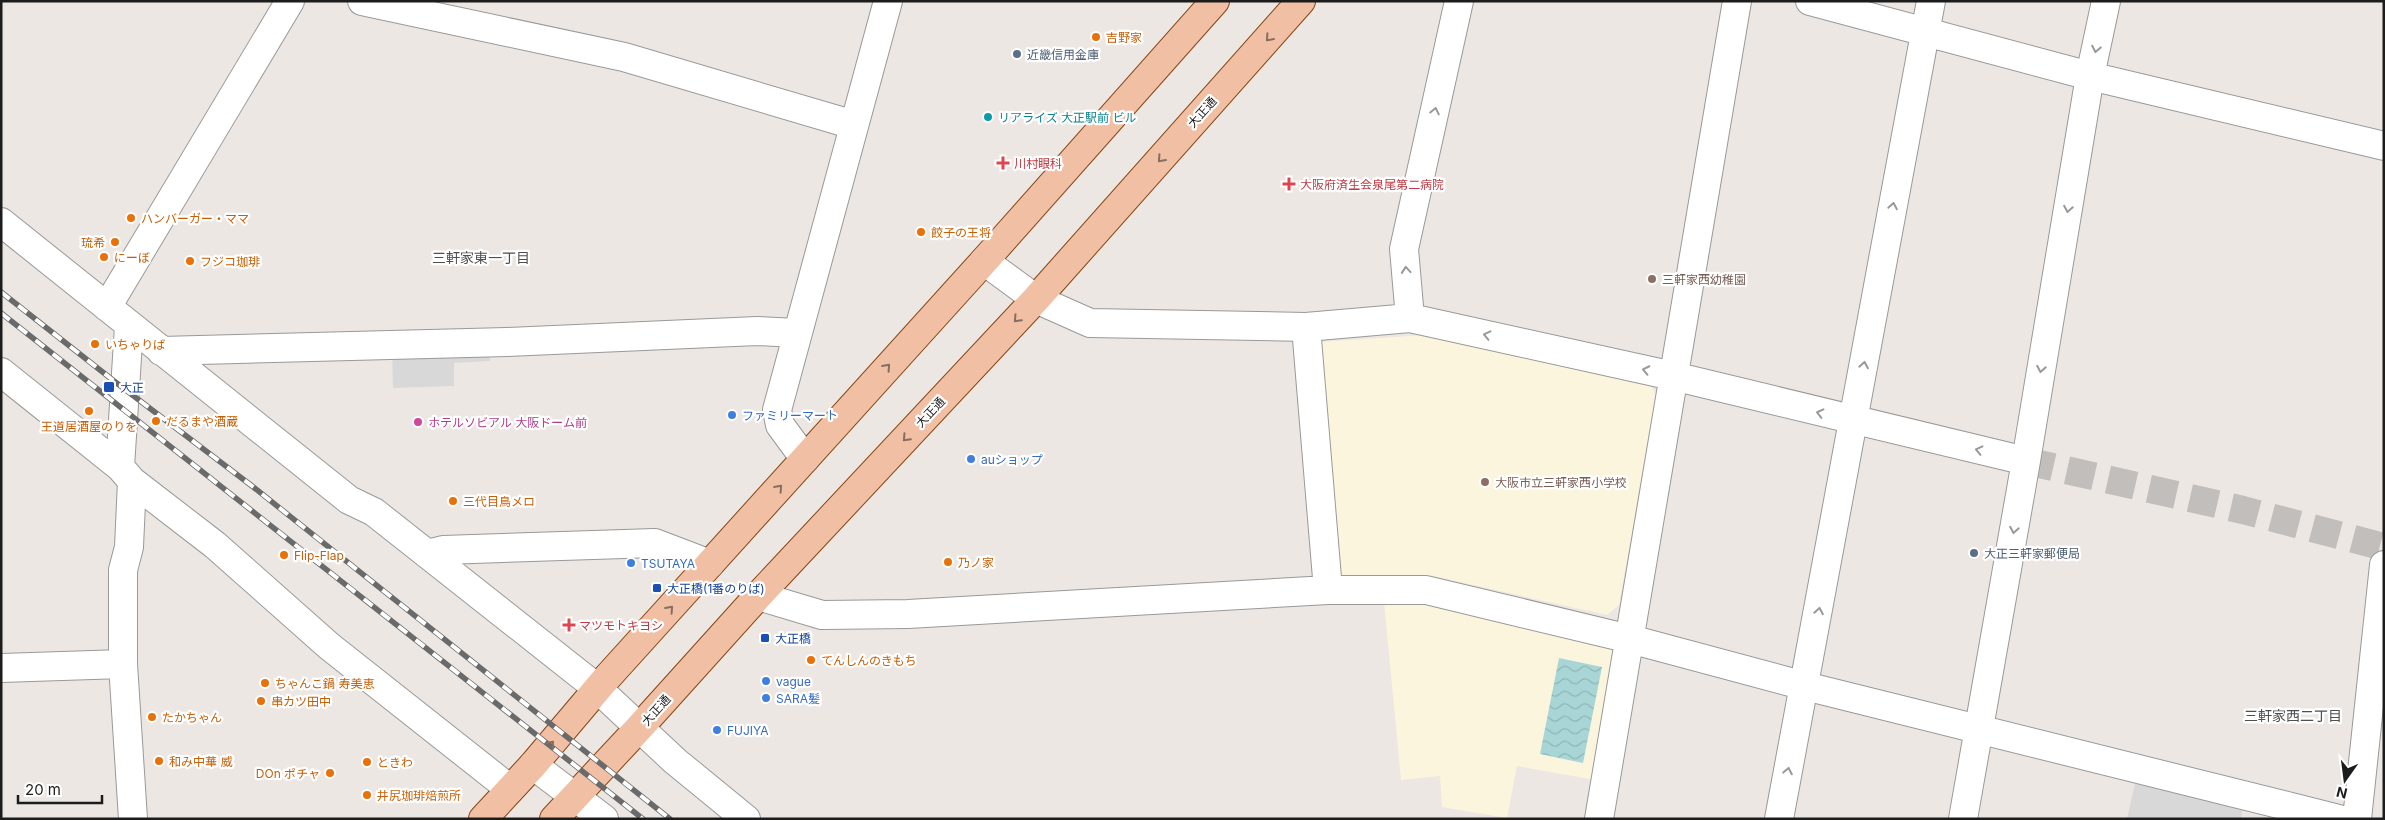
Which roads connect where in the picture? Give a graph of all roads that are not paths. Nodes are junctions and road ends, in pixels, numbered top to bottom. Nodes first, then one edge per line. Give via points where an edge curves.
1 (290, 1) edge
2 (362, 1) edge
3 (888, 1) edge
4 (1214, 1) edge
5 (1301, 1) edge
6 (1459, 1) edge
7 (1737, 1) edge
8 (1810, 1) edge
9 (1931, 1) edge
10 (2106, 1) edge
11 (1925, 33) junction
12 (2090, 76) junction
13 (854, 125) junction
14 (2384, 146) edge
15 (1, 222) edge
16 (984, 261) junction
17 (1036, 299) junction
18 (107, 307) junction
19 (1410, 318) junction
20 (129, 326) junction
21 (1306, 327) junction
22 (797, 333) junction
23 (161, 351) junction
24 (1, 372) edge
25 (1673, 376) junction
26 (1853, 421) junction
27 (805, 459) junction
28 (2026, 461) junction
29 (126, 474) junction
30 (427, 554) junction
31 (710, 564) junction
32 (2384, 565) edge
33 (1328, 590) junction
34 (758, 596) junction
35 (1630, 639) junction
36 (123, 664) junction
37 (1, 668) edge
38 (1805, 686) junction
39 (597, 688) junction
40 (639, 728) junction
41 (1979, 729) junction
42 (533, 764) junction
43 (510, 789) junction
44 (575, 795) junction
45 (133, 819) edge
46 (483, 819) edge
47 (554, 819) edge
48 (604, 819) edge
49 (746, 819) edge
50 (1599, 819) edge
51 (1778, 819) edge
52 (1963, 819) edge
53 (2339, 819) edge
54 (2357, 819) edge

1 - 18 street
2 - 13 street via 624,56
3 - 13 street
4 - 16 main road
5 -> 17 main road, 大正通
19 -> 6 street via 1404,249
7 - 25 street
8 - 11 street
9 - 11 street
10 -> 12 street
11 - 12 street
26 -> 11 street
12 - 14 street
12 -> 28 street
13 - 22 street
15 - 18 street
16 - 17 street
27 -> 16 main road
17 - 21 street via 1090,323
17 -> 34 main road, 大正通
18 - 20 street
19 - 21 street
25 -> 19 street
20 - 23 street
20 - 29 street
21 - 33 street
22 - 23 street
22 - 27 street via 777,410 780,425
23 - 30 street via 349,500 374,512
24 - 29 street
26 -> 25 street
25 - 35 street
28 -> 26 street
38 -> 26 street
31 -> 27 main road
28 -> 41 street
29 - 36 street via 129,547 123,570
29 - 43 street via 214,545 329,646
30 - 31 street via 443,550 655,543
30 - 39 street
39 -> 31 main road
32 - 54 street
33 - 34 street via 908,614 822,615
33 - 35 street via 1426,590
34 - 40 main road, 大正通
35 - 38 street
35 - 50 street
36 - 37 street
36 - 45 street
38 - 41 street
51 -> 38 street
39 - 40 street
42 -> 39 main road
40 - 44 main road, 大正通
40 - 49 street
41 - 52 street
41 - 53 street
42 - 43 main road
42 - 44 street
43 - 46 main road
44 - 47 main road, 大正通
44 - 48 street

